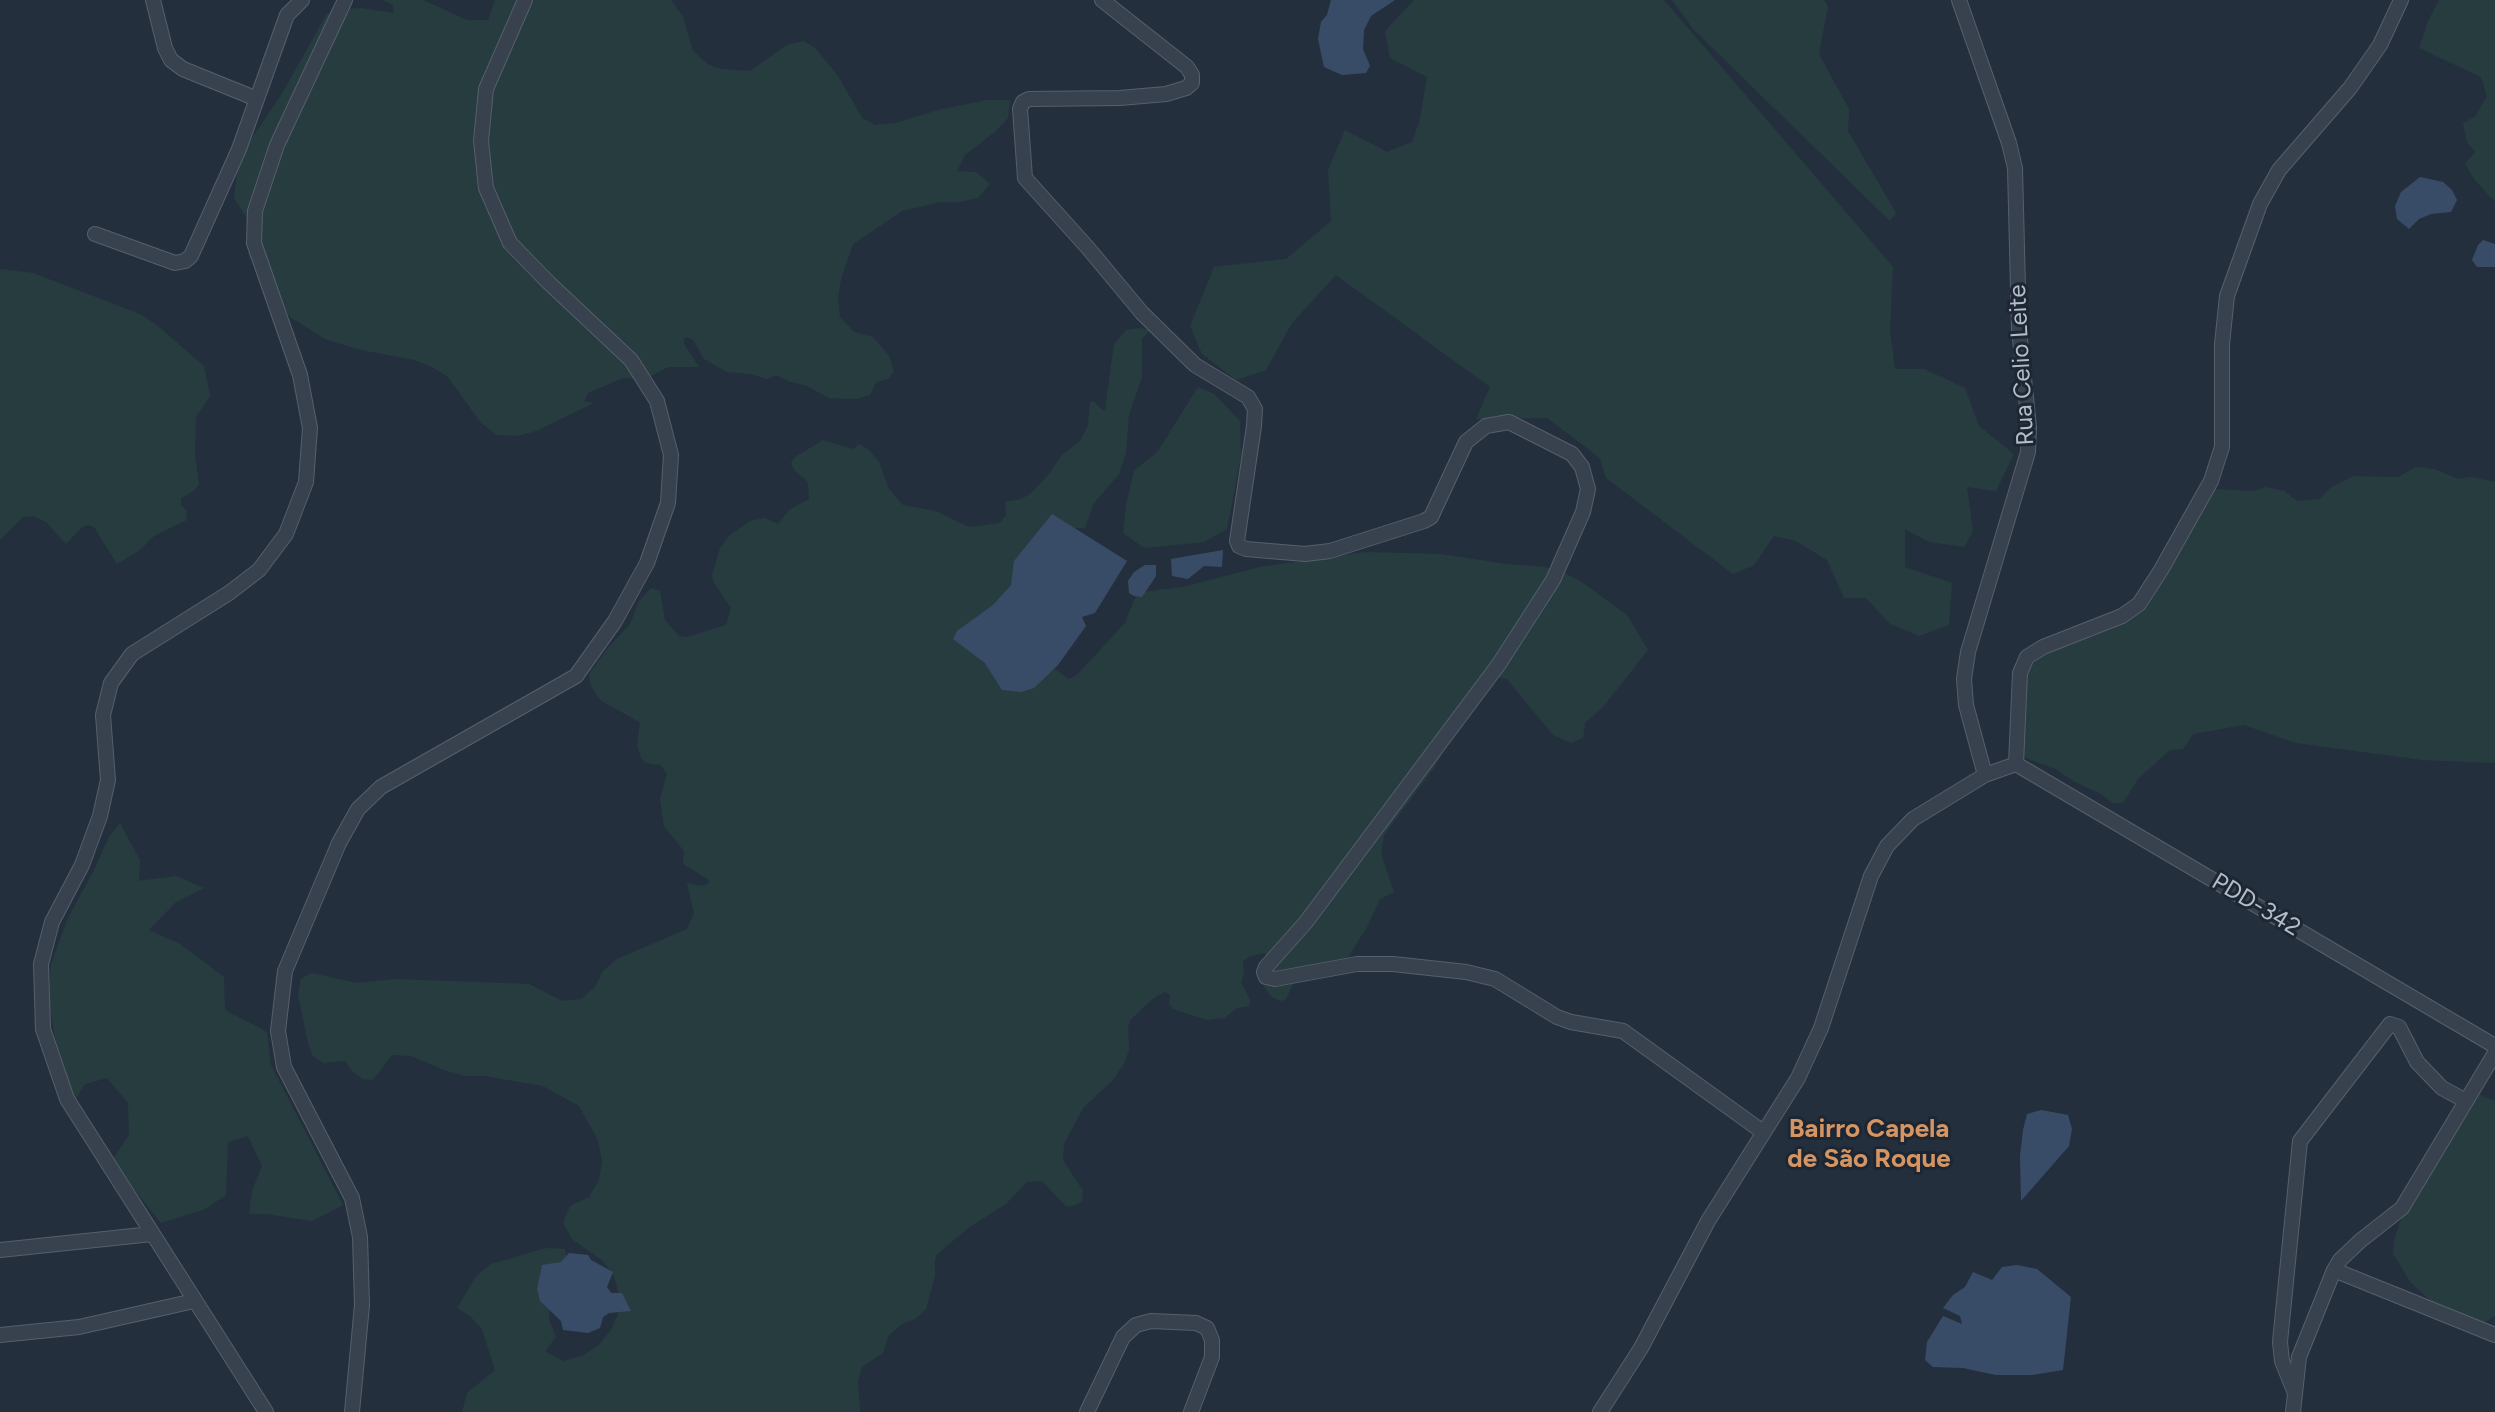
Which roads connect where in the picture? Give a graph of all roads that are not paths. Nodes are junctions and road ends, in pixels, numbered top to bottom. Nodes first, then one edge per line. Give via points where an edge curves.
1 (153, 0) edge
2 (302, 0) edge
3 (345, 0) edge
4 (525, 0) edge
5 (1102, 0) edge
6 (1959, 0) edge
7 (2401, 0) edge
8 (257, 99) junction
9 (95, 234) dead end
10 (2016, 764) junction
11 (1985, 775) junction
12 (2495, 1046) edge
13 (2495, 1053) edge
14 (2466, 1101) junction
15 (1763, 1132) junction
16 (152, 1234) junction
17 (0, 1250) edge
18 (2334, 1270) junction
19 (194, 1301) junction
20 (0, 1335) edge
21 (2495, 1335) edge
22 (2295, 1393) junction
23 (266, 1412) edge
24 (352, 1412) edge
25 (1087, 1412) edge
26 (1191, 1412) edge
27 (1600, 1412) edge
28 (2293, 1412) edge

1 - 8 street via 171,60
2 - 8 street via 287,15
3 - 16 street via 277,145 255,211 254,243 300,375 310,428 306,482 286,534 259,570 132,654 111,683 103,715 108,780 100,816 52,922 41,964 43,1029 67,1099
4 - 24 street via 486,89 481,141 486,188 510,243 631,360 657,401 671,455 668,503 647,563 576,676 381,787 358,809 285,971 278,1031 284,1067 352,1198 360,1237 362,1305
5 - 15 street via 1187,67 1192,83 1166,94 1023,102 1025,178 1153,323 1195,365 1248,397 1255,409 1239,546 1317,552 1424,521 1431,517 1466,442 1486,426 1509,422 1572,454 1588,489 1553,580 1499,664 1266,967 1266,977 1393,964 1495,979 1557,1017 1623,1031
6 - 11 street, Rua Celio Leite via 2015,168 2019,329 2029,427 2028,452 1964,679
7 - 10 street via 2350,88 2279,170 2260,204 2227,296 2222,447 2211,481 2139,604 2027,657 2020,673
8 - 9 street via 191,256 175,263
10 - 11 street
10 - 12 street, PDD-342 / PDD-342
11 - 15 street via 1913,819 1887,846 1871,876 1821,1028 1798,1078
13 - 14 street
14 - 18 street via 2402,1208
14 - 22 street via 2442,1088 2417,1062 2399,1027 2390,1024 2300,1141 2280,1342
15 - 27 street
16 - 17 street
16 - 19 street
18 - 21 street
18 - 22 street via 2299,1357
19 - 20 street via 79,1327
19 - 23 street
22 - 28 street
25 - 26 street via 1123,1337 1151,1321 1207,1328 1212,1357

